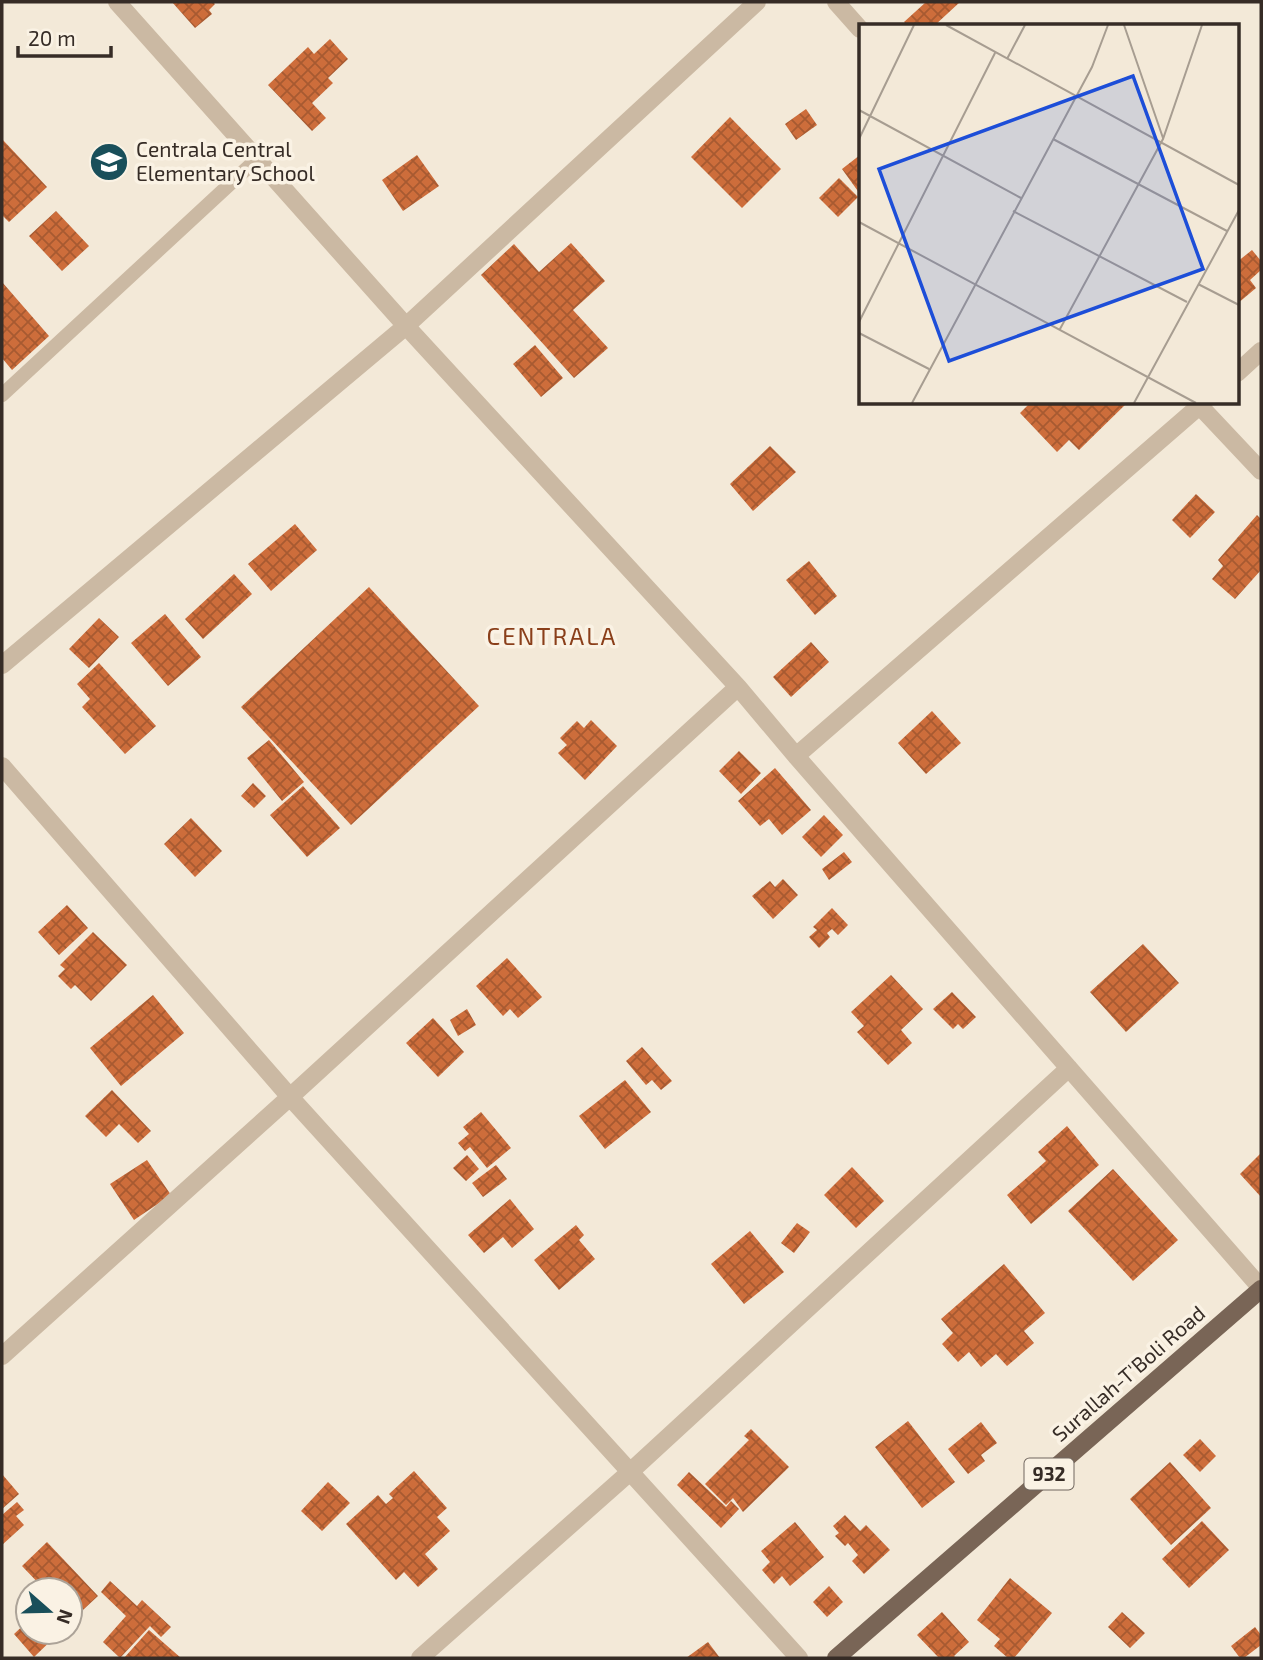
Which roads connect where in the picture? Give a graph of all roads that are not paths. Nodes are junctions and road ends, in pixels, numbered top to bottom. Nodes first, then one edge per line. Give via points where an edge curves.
1 (117, 2) edge
2 (757, 2) edge
3 (836, 2) edge
4 (859, 28) edge
5 (257, 159) junction
6 (406, 326) junction
7 (1261, 351) edge
8 (1238, 372) edge
9 (2, 395) edge
10 (1200, 404) edge
11 (1261, 471) edge
12 (2, 665) edge
13 (738, 687) junction
14 (796, 757) junction
15 (2, 766) edge
16 (1069, 1068) junction
17 (290, 1097) junction
18 (1261, 1289) edge
19 (2, 1356) edge
20 (630, 1472) junction
21 (419, 1658) edge
22 (799, 1658) edge
23 (836, 1658) edge

1 - 5 street
2 - 6 street
3 - 4 street
5 - 6 street
5 - 9 lane
6 - 12 street
6 - 13 street
7 - 8 street
10 - 11 street
10 - 14 street
13 - 14 street
13 - 17 street
14 - 16 street
15 - 17 street
16 - 18 street
16 - 20 street
17 - 19 street
17 - 20 street
18 - 23 main road, Surallah-T'Boli Road / 932
20 - 21 street
20 - 22 street

